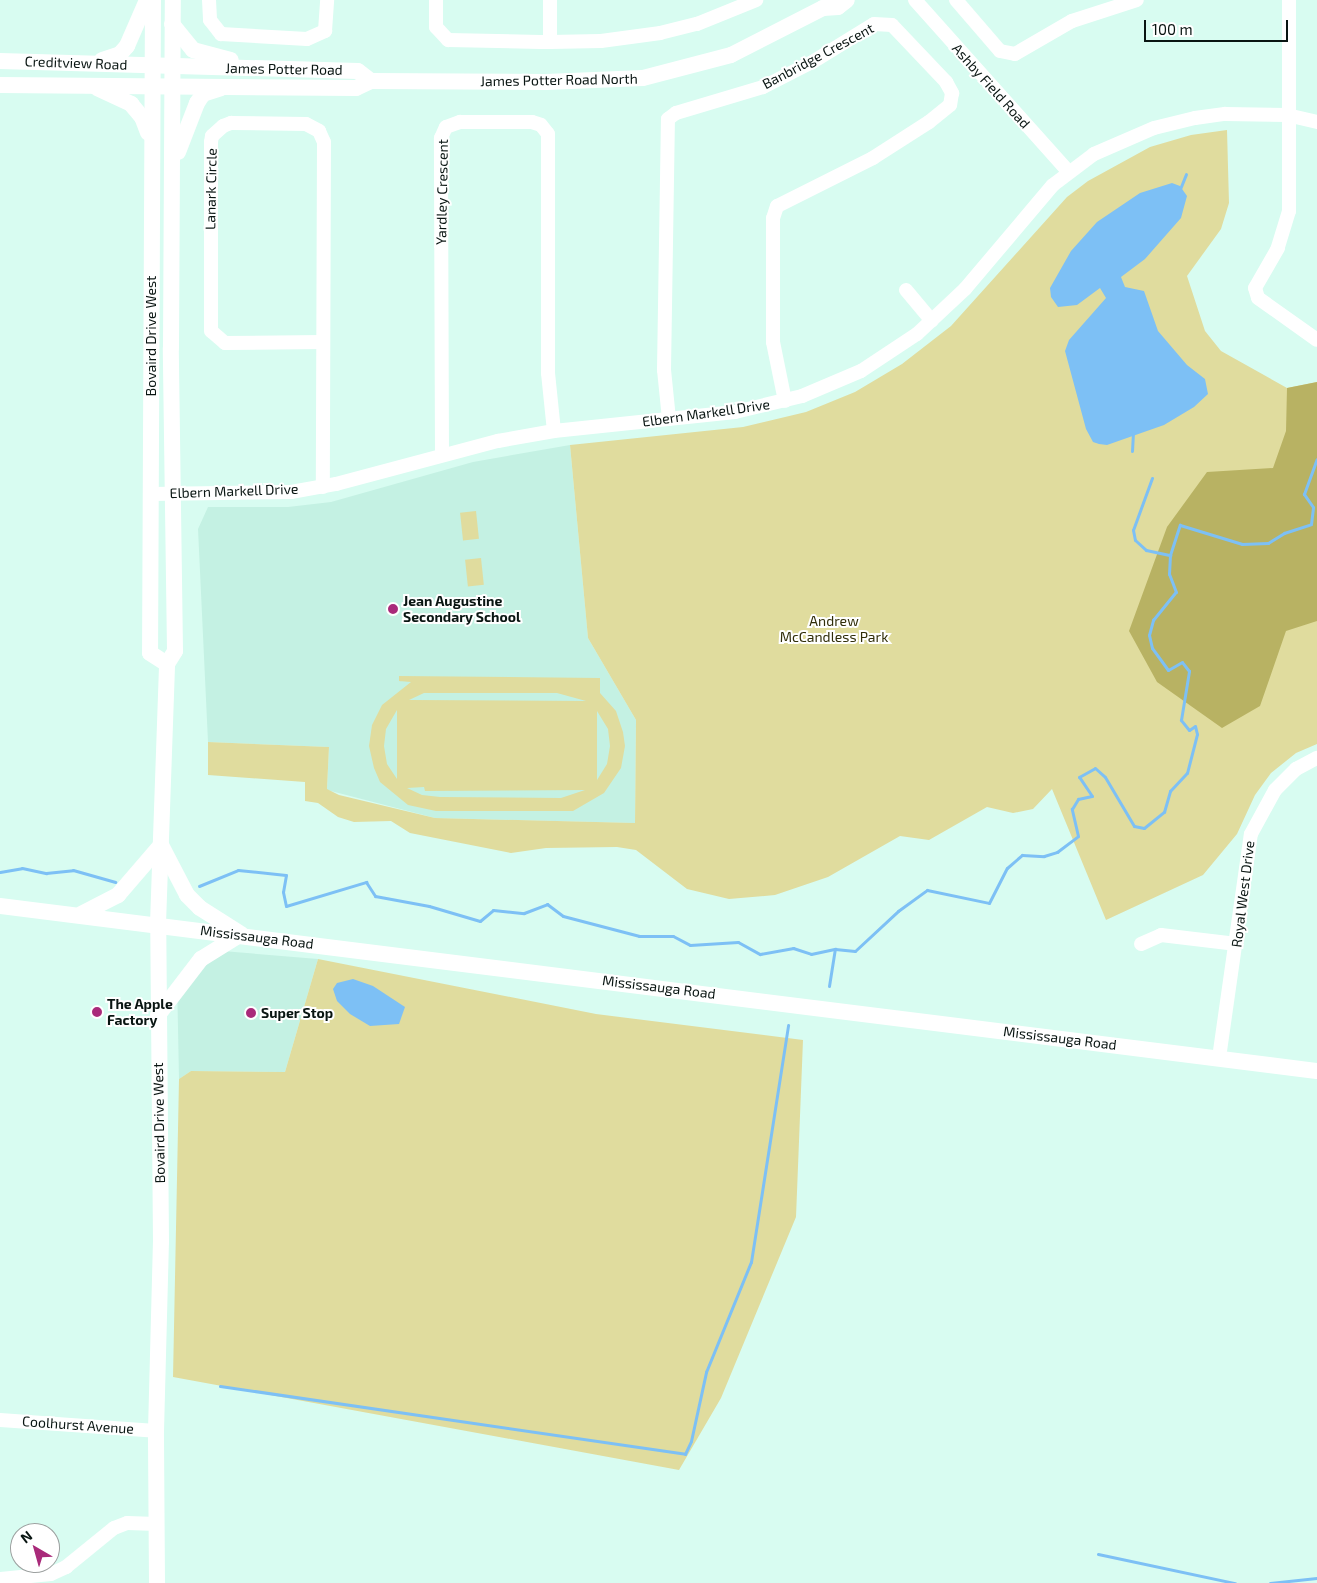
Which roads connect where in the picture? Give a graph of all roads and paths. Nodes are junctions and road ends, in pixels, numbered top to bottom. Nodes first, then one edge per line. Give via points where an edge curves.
1 (147, 0) edge
2 (153, 0) edge
3 (172, 0) edge
4 (209, 0) edge
5 (327, 0) edge
6 (436, 0) edge
7 (550, 0) edge
8 (756, 0) edge
9 (847, 0) edge
10 (915, 0) edge
11 (956, 0) edge
12 (1137, 0) edge
13 (1289, 0) edge
14 (824, 4) edge
15 (172, 24) junction
16 (550, 42) junction
17 (0, 61) edge
18 (88, 63) junction
19 (152, 66) junction
20 (172, 66) junction
21 (244, 68) junction
22 (371, 81) junction
23 (88, 84) junction
24 (152, 84) junction
25 (0, 85) edge
26 (172, 85) junction
27 (238, 86) junction
28 (1286, 115) junction
29 (1317, 122) edge
30 (152, 164) junction
31 (1068, 171) junction
32 (172, 179) junction
33 (906, 290) dead end
34 (932, 321) junction
35 (1317, 340) edge
36 (323, 342) junction
37 (785, 401) junction
38 (669, 419) junction
39 (554, 431) junction
40 (442, 454) junction
41 (323, 487) junction
42 (174, 493) junction
43 (151, 494) junction
44 (167, 664) junction
45 (1317, 758) edge
46 (161, 845) junction
47 (0, 906) edge
48 (80, 914) junction
49 (158, 924) junction
50 (242, 936) junction
51 (1142, 944) dead end
52 (1236, 944) junction
53 (158, 1015) junction
54 (1219, 1058) junction
55 (1317, 1072) edge
56 (0, 1420) edge
57 (156, 1431) junction
58 (157, 1524) junction
59 (0, 1579) edge
60 (157, 1583) edge

1 - 18 main road via 131,41 120,54
2 - 19 main road, Bovaird Drive West
3 - 15 main road, Bovaird Drive West
4 - 5 street via 210,20 221,34 307,39 325,31
6 - 16 street via 436,27 448,40
7 - 16 street
8 - 16 street via 697,24 660,33 601,41
9 - 14 main road via 838,7
10 - 31 street, Ashby Field Road
11 - 12 street via 1000,51 1008,54 1015,54 1072,21
13 - 28 street
14 - 22 main road, James Potter Road North via 732,55 643,78 546,82
15 - 20 main road, Bovaird Drive West
15 - 21 main road via 193,50 231,60
17 - 18 main road, Creditview Road
18 - 19 main road, Creditview Road
19 - 20 main road, James Potter Road
19 - 24 main road, Bovaird Drive West
20 - 21 main road, James Potter Road
20 - 26 main road, Bovaird Drive West
21 - 22 main road, James Potter Road via 358,71
22 - 27 main road, James Potter Road via 356,88
23 - 24 main road, Creditview Road
23 - 25 main road, Creditview Road
23 - 30 main road via 118,96 138,112 147,126
24 - 26 main road, James Potter Road
24 - 30 main road, Bovaird Drive West
26 - 27 main road, James Potter Road
26 - 32 main road, Bovaird Drive West
27 - 32 main road via 203,94 183,134
28 - 29 street, Elbern Markell Drive
28 - 31 street, Elbern Markell Drive via 1225,114 1173,122 1114,144
28 - 35 street via 1289,211 1281,242 1255,288 1258,298
30 - 43 main road, Bovaird Drive West
31 - 34 street, Elbern Markell Drive via 1020,221 965,289
32 - 42 main road, Bovaird Drive West
33 - 34 street
34 - 37 street, Elbern Markell Drive via 897,349 861,371 825,388
36 - 36 street, Lanark Circle via 322,136 306,124 231,123 223,126 212,136 211,142 211,331 225,343
36 - 41 street, Lanark Circle
37 - 38 street, Elbern Markell Drive via 736,412
37 - 38 street, Banbridge Crescent via 773,342 773,218 777,206 872,158 950,105 952,93 946,82 892,25 874,24 814,61 763,87 676,113 668,119 664,370
38 - 39 street, Elbern Markell Drive
39 - 40 street, Elbern Markell Drive
39 - 40 street, Yardley Crescent via 548,373 548,134 541,125 532,122 460,122 446,127 441,138
40 - 41 street, Elbern Markell Drive
41 - 42 street, Elbern Markell Drive via 266,493
42 - 43 street, Elbern Markell Drive
42 - 44 main road, Bovaird Drive West via 175,651
43 - 44 main road, Bovaird Drive West via 150,653
44 - 46 main road, Bovaird Drive West
45 - 52 street, Royal West Drive via 1296,769 1275,790 1251,834
46 - 48 main road via 118,895
46 - 49 main road, Bovaird Drive West
46 - 50 main road via 187,895 200,908
47 - 48 main road, Mississauga Road
48 - 49 main road, Mississauga Road
49 - 50 main road, Mississauga Road
49 - 53 main road, Bovaird Drive West
50 - 53 main road via 201,959
50 - 54 main road, Mississauga Road
51 - 52 street via 1161,935
52 - 54 street, Royal West Drive
53 - 57 main road, Bovaird Drive West via 161,1242
54 - 55 main road, Mississauga Road
56 - 57 street, Coolhurst Avenue
57 - 58 main road, Bovaird Drive West
58 - 59 street via 127,1523 114,1528 66,1567 51,1574
58 - 60 main road, Bovaird Drive West

